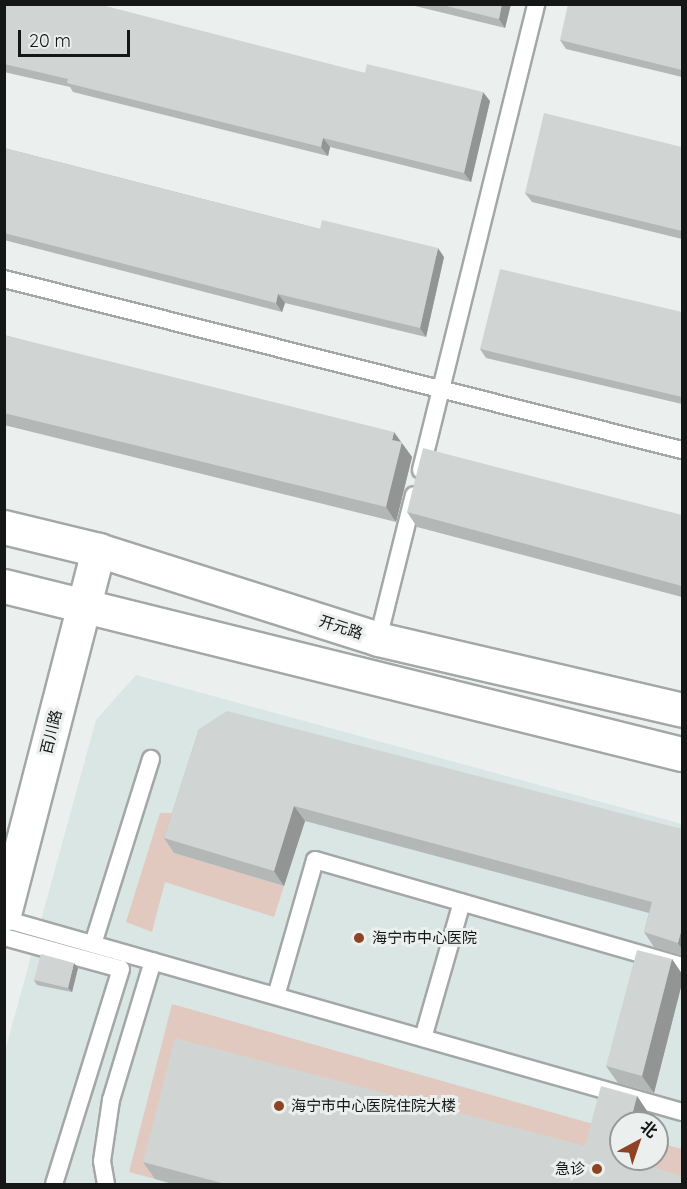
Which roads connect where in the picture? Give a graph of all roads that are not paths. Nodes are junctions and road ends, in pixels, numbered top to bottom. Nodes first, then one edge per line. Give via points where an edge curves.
1 (536, 4) edge
2 (4, 279) edge
3 (441, 389) junction
4 (682, 450) edge
5 (4, 527) edge
6 (98, 550) junction
7 (4, 586) edge
8 (83, 605) junction
9 (378, 639) junction
10 (682, 710) edge
11 (682, 754) edge
12 (151, 759) dead end
13 (462, 902) junction
14 (4, 914) edge
15 (4, 919) edge
16 (4, 937) edge
17 (93, 944) junction
18 (153, 961) junction
19 (682, 966) edge
20 (276, 996) junction
21 (423, 1038) junction
22 (682, 1112) edge
23 (54, 1185) edge
24 (106, 1185) edge

1 - 3 lane
2 - 3 lane
3 - 4 lane
3 - 9 lane
5 - 6 main road, 开元路
6 - 8 main road, 百川路
6 - 9 main road, 开元路
7 - 8 main road
8 - 11 main road
8 - 14 main road, 百川路
9 - 10 main road, 开元路
12 - 17 lane
13 - 19 lane
13 - 20 lane via 315,860
13 - 21 lane
15 - 17 lane
16 - 23 lane via 121,969
17 - 18 lane
18 - 20 lane
18 - 24 lane via 111,1100 102,1161
20 - 21 lane
21 - 22 lane

